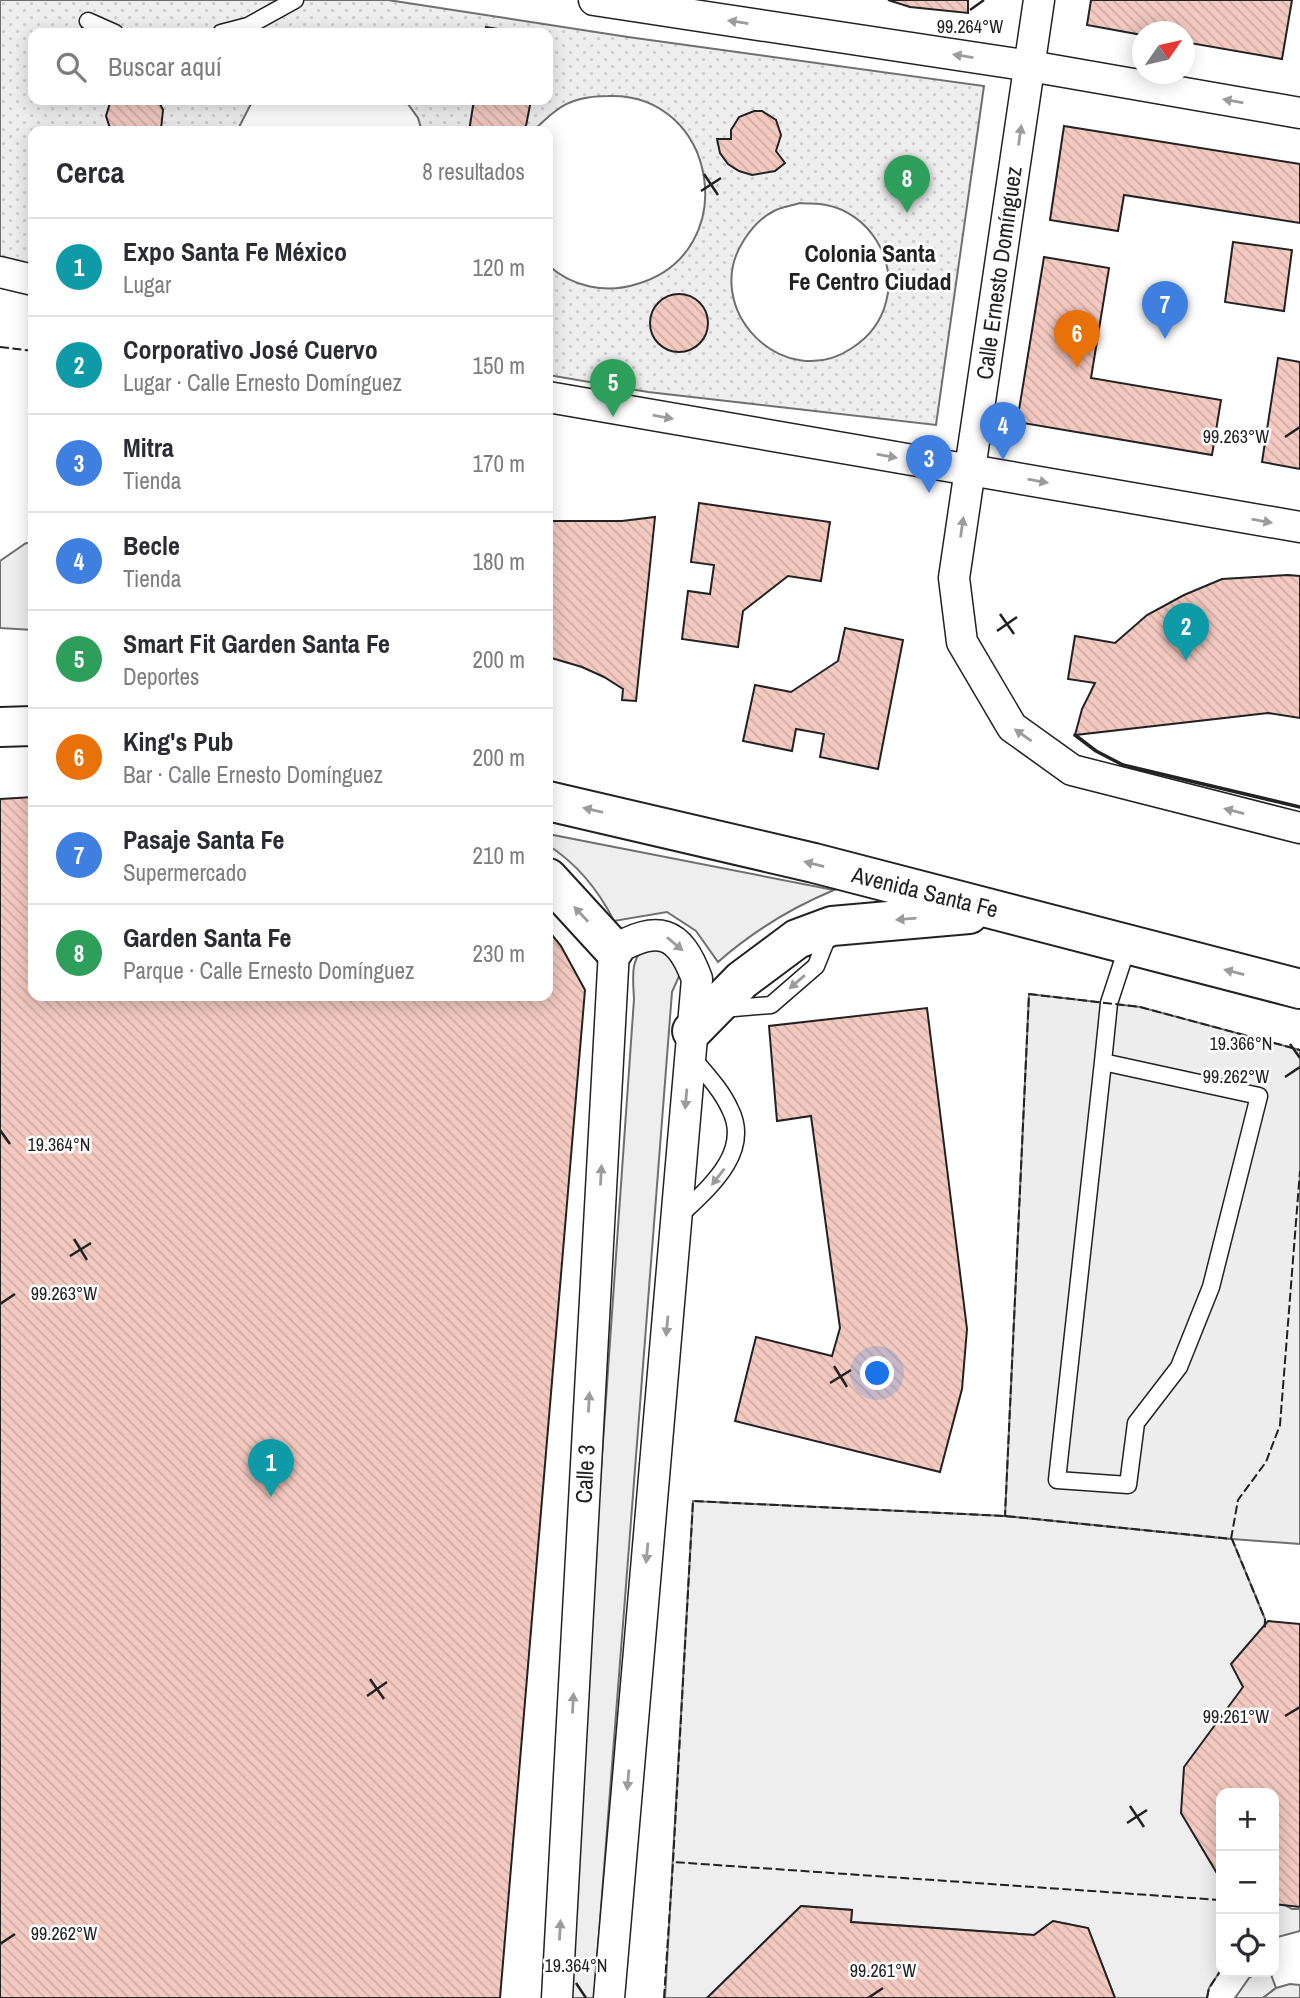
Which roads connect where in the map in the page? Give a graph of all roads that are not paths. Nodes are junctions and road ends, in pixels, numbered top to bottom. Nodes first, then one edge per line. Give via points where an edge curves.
1 (295, 0) edge
2 (594, 0) edge
3 (1040, 0) edge
4 (88, 21) dead end
5 (103, 28) edge
6 (240, 28) edge
7 (1030, 66) junction
8 (1300, 113) edge
9 (0, 272) edge
10 (28, 280) edge
11 (553, 398) edge
12 (970, 470) junction
13 (1300, 527) edge
14 (28, 726) edge
15 (0, 727) edge
16 (553, 802) edge
17 (1300, 828) edge
18 (553, 883) edge
19 (999, 911) junction
20 (1128, 945) junction
21 (614, 950) junction
22 (1300, 989) edge
23 (698, 1032) junction
24 (1102, 1062) junction
25 (676, 1219) junction
26 (557, 1998) edge
27 (609, 1998) edge

1 - 6 lane
7 -> 2 street
3 - 7 street, Calle Ernesto Domínguez
4 - 5 lane
8 -> 7 street
12 -> 7 street, Calle Ernesto Domínguez
9 - 10 street
11 -> 12 street
12 -> 13 street
17 -> 12 street, Calle Ernesto Domínguez via 1072,770 1012,727 962,642 954,578
14 - 15 street
19 -> 16 street, Avenida Santa Fe
21 -> 18 street
19 - 20 street, Avenida Santa Fe
19 -> 23 street via 832,926 797,939 742,980
22 -> 20 street, Avenida Santa Fe
20 - 24 lane via 1109,1003
21 -> 23 street via 653,934 679,945 697,979
26 -> 21 street, Calle 3
23 -> 25 street
23 -> 25 lane via 732,1112 736,1134 729,1164
24 - 24 lane via 1057,1480 1128,1485 1136,1423 1179,1367 1211,1287 1259,1096
25 -> 27 street

